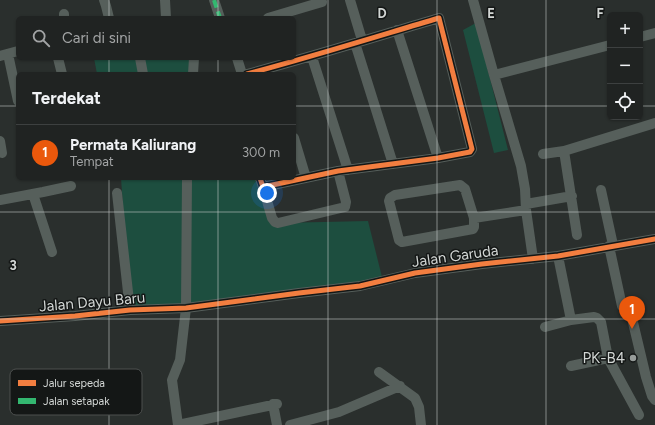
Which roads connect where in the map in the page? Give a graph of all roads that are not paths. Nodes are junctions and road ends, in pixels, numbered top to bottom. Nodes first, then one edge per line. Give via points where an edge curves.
1 (104, 0) edge
2 (165, 0) edge
3 (214, 0) edge
4 (350, 0) edge
5 (473, 0) edge
6 (324, 1) edge
7 (108, 16) edge
8 (166, 16) edge
9 (219, 16) edge
10 (275, 16) edge
11 (397, 30) junction
12 (655, 33) edge
13 (643, 36) edge
14 (359, 41) junction
15 (607, 46) edge
16 (9, 54) edge
17 (312, 57) junction
18 (58, 60) edge
19 (140, 60) edge
20 (194, 60) edge
21 (238, 60) edge
22 (274, 71) edge
23 (62, 72) edge
24 (142, 72) edge
25 (193, 72) edge
26 (241, 72) edge
27 (494, 75) junction
28 (16, 91) edge
29 (655, 123) edge
30 (0, 141) edge
31 (296, 145) edge
32 (564, 151) junction
33 (2, 153) dead end
34 (543, 154) dead end
35 (438, 158) junction
36 (393, 164) junction
37 (343, 171) junction
38 (306, 178) junction
39 (296, 179) edge
40 (187, 180) edge
41 (288, 180) edge
42 (261, 183) edge
43 (70, 186) dead end
44 (602, 190) dead end
45 (117, 193) dead end
46 (33, 194) junction
47 (572, 196) junction
48 (0, 200) edge
49 (526, 207) junction
50 (474, 218) junction
51 (577, 236) dead end
52 (655, 239) edge
53 (611, 246) junction
54 (52, 252) dead end
55 (558, 256) junction
56 (533, 259) junction
57 (186, 308) junction
58 (130, 310) junction
59 (571, 320) junction
60 (0, 321) edge
61 (545, 326) dead end
62 (608, 358) junction
63 (571, 366) dead end
64 (379, 372) dead end
65 (400, 386) junction
66 (655, 400) edge
67 (639, 415) dead end
68 (178, 425) edge
69 (277, 425) edge
70 (290, 425) edge
71 (422, 425) edge

1 - 7 street
2 - 8 street
3 - 9 street
4 - 14 street
5 - 27 street
6 - 10 street
11 - 14 street
11 - 35 street
11 - 35 street via 439,18 472,149 470,152
12 - 13 street
14 - 17 street
14 - 36 street
15 - 27 street
16 - 28 street
17 - 22 street
17 - 37 street
18 - 23 street
19 - 24 street
20 - 25 street
21 - 26 street
27 - 49 street via 521,166
29 - 32 street
30 - 33 street
31 - 38 street
32 - 34 street
32 - 47 street
35 - 36 street
36 - 37 street
37 - 38 street
37 - 42 street via 345,207 280,222 275,222 272,218
38 - 39 street
40 - 57 street
41 - 42 street
43 - 46 street
44 - 53 street
45 - 58 street
46 - 48 street
46 - 54 street
47 - 49 street
47 - 51 street
49 - 50 street
49 - 56 street
50 - 50 street via 465,189 460,184 395,195 389,201 399,240 402,242 471,230 474,227
52 - 53 street, Jalan Garuda
53 - 55 street, Jalan Garuda
53 - 66 street via 622,306 632,314 646,377
55 - 56 street, Jalan Garuda
55 - 59 street
56 - 57 street, Jalan Garuda via 415,273 360,286
57 - 58 street, Jalan Dayu Baru
57 - 68 street via 180,360 172,380
58 - 60 street, Jalan Dayu Baru
59 - 61 street
59 - 62 street via 594,317 601,322
62 - 63 street
62 - 67 street
64 - 65 street
65 - 70 street via 339,412
65 - 71 street via 416,398
68 - 69 street via 275,404

